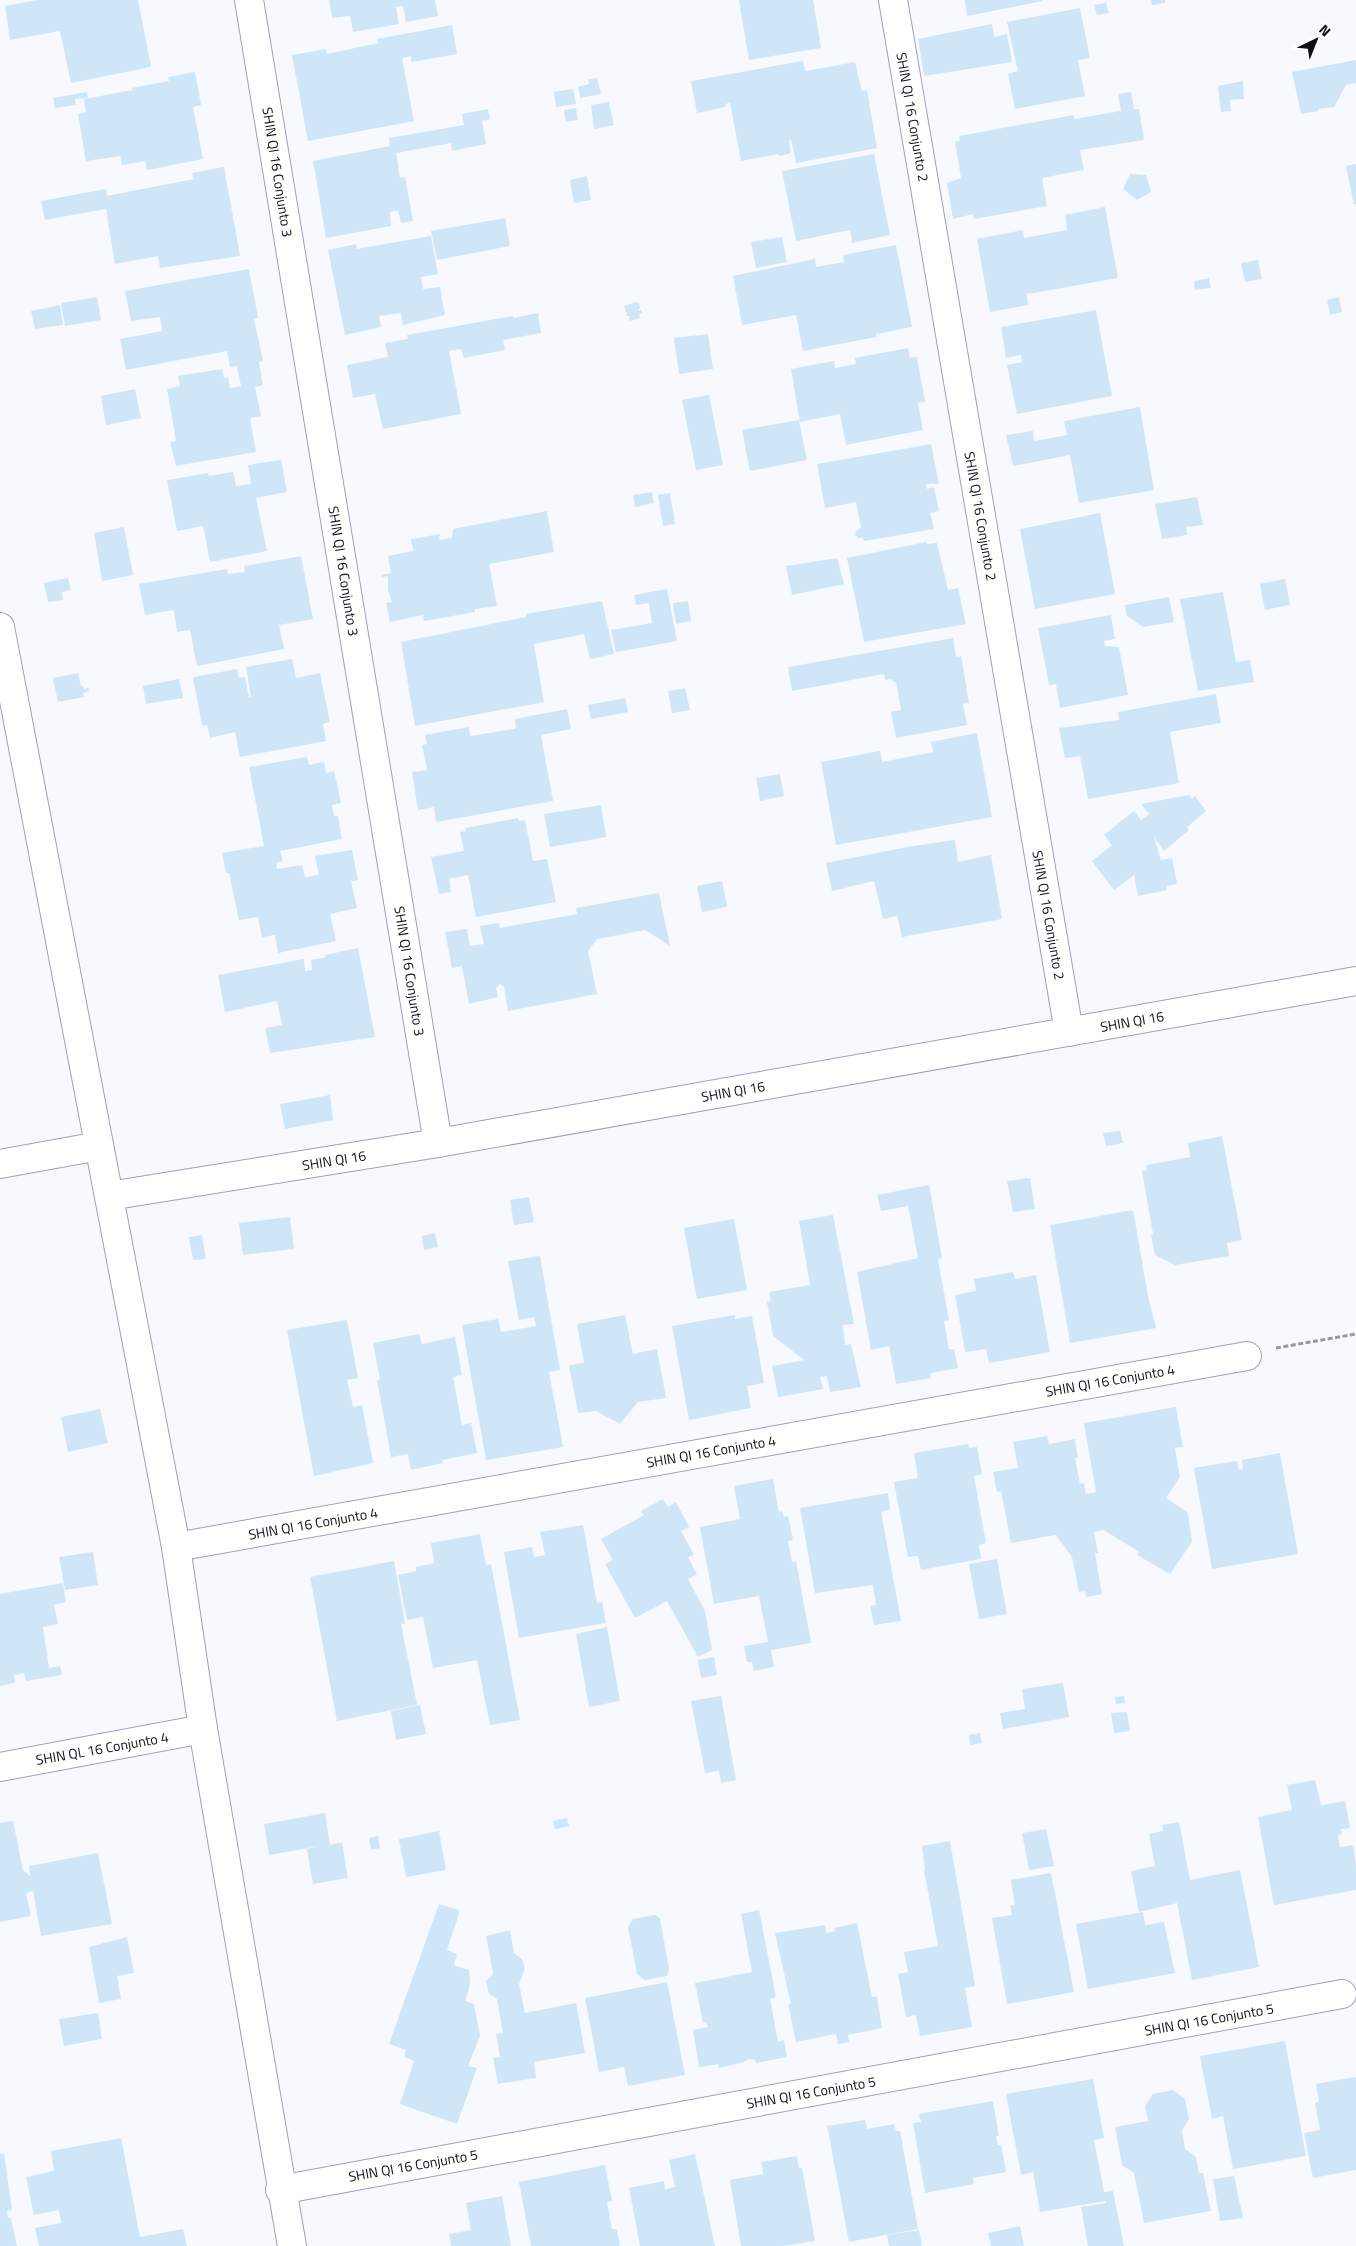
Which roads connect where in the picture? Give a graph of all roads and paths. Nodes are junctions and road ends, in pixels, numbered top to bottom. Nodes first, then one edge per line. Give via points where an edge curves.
1 (249, 0) edge
2 (893, 0) edge
3 (0, 627) edge
4 (1356, 981) edge
5 (1069, 1032) junction
6 (438, 1143) junction
7 (99, 1146) junction
8 (0, 1164) edge
9 (109, 1196) junction
10 (1356, 1334) edge
11 (1247, 1356) joint
12 (176, 1547) junction
13 (203, 1729) junction
14 (0, 1766) edge
15 (1342, 1994) dead end
16 (280, 2190) junction
17 (292, 2246) edge

1 - 6 street, SHIN QI 16 Conjunto 3
2 - 5 street, SHIN QI 16 Conjunto 2
3 - 7 street
4 - 5 street, SHIN QI 16
5 - 6 street, SHIN QI 16
6 - 9 street, SHIN QI 16
7 - 8 street
7 - 9 street
9 - 12 street
10 - 11 path
11 - 12 street, SHIN QI 16 Conjunto 4
12 - 13 street
13 - 14 street, SHIN QL 16 Conjunto 4
13 - 16 street
15 - 16 street, SHIN QI 16 Conjunto 5
16 - 17 street

